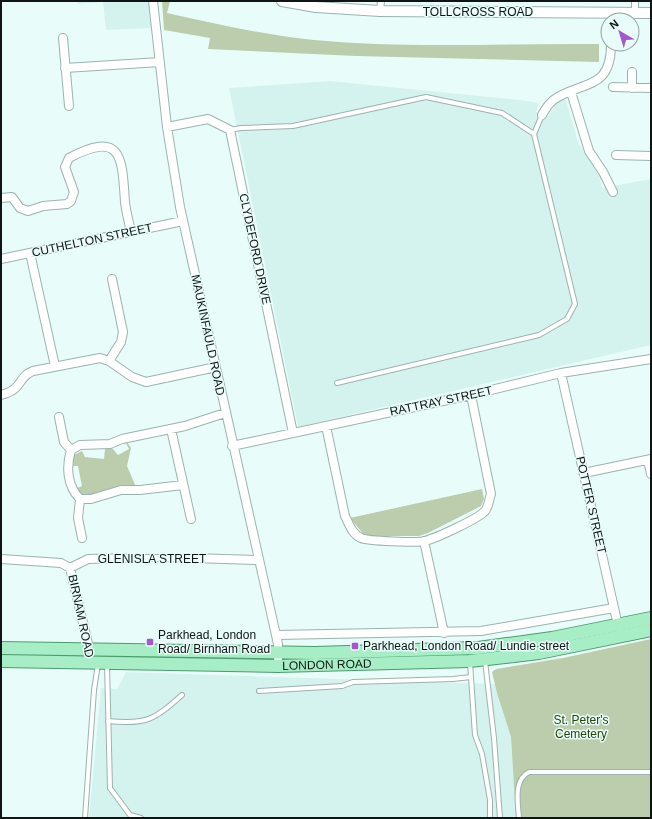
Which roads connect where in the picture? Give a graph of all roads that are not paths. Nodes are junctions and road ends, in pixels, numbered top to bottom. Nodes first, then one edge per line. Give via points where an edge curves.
1 (152, 1) edge
2 (282, 1) edge
3 (635, 1) edge
4 (380, 6) edge
5 (635, 12) edge
6 (640, 13) edge
7 (651, 13) edge
8 (600, 16) edge
9 (63, 38) dead end
10 (611, 52) edge
11 (160, 62) junction
12 (65, 68) junction
13 (632, 72) dead end
14 (613, 87) dead end
15 (632, 88) junction
16 (651, 88) edge
17 (571, 92) junction
18 (69, 106) dead end
19 (542, 115) joint
20 (167, 127) junction
21 (230, 130) junction
22 (534, 134) junction
23 (616, 155) dead end
24 (651, 156) edge
25 (613, 192) dead end
26 (1, 198) edge
27 (183, 221) junction
28 (131, 232) junction
29 (30, 253) junction
30 (1, 259) edge
31 (112, 279) dead end
32 (651, 360) edge
33 (109, 361) junction
34 (55, 366) junction
35 (216, 367) junction
36 (561, 373) junction
37 (337, 383) dead end
38 (1, 395) edge
39 (471, 395) junction
40 (225, 413) junction
41 (59, 417) dead end
42 (326, 426) junction
43 (171, 429) junction
44 (293, 433) junction
45 (232, 446) junction
46 (71, 450) junction
47 (649, 459) edge
48 (584, 473) junction
49 (651, 474) edge
50 (184, 485) junction
51 (80, 499) junction
52 (191, 520) dead end
53 (82, 538) dead end
54 (424, 541) junction
55 (124, 558) joint
56 (192, 558) joint
57 (1, 559) edge
58 (258, 560) junction
59 (70, 568) junction
60 (614, 608) junction
61 (651, 618) edge
62 (619, 630) junction
63 (651, 630) edge
64 (444, 632) junction
65 (276, 635) junction
66 (1, 648) edge
67 (469, 648) junction
68 (484, 648) junction
69 (90, 649) junction
70 (278, 652) junction
71 (485, 660) junction
72 (1, 661) edge
73 (470, 661) junction
74 (99, 664) junction
75 (278, 666) junction
76 (471, 677) junction
77 (259, 691) dead end
78 (182, 695) dead end
79 (108, 721) junction
80 (651, 772) edge
81 (85, 818) edge
82 (141, 818) edge
83 (490, 818) edge
84 (500, 818) edge
85 (519, 818) edge

1 - 11 street, MAUKINFAULD ROAD
2 - 4 street, TOLLCROSS ROAD via 328,8
3 - 5 street
4 - 8 street, TOLLCROSS ROAD
6 - 7 street, TOLLCROSS ROAD
9 - 12 street
10 - 17 street via 607,71 592,84
11 - 12 street
11 - 20 street, MAUKINFAULD ROAD
12 - 18 street
13 - 15 street
14 - 15 street
15 - 16 street
17 - 19 street via 557,97
17 - 25 street via 589,151
19 - 22 lane
20 - 21 street via 208,119
20 - 27 street, MAUKINFAULD ROAD
21 - 22 lane via 293,126 426,97 502,113
21 - 44 street, CLYDEFORD DRIVE
22 - 37 lane via 575,304 567,319 539,335
23 - 24 street
26 - 28 street via 12,196 20,208 28,211 43,206 67,204 74,192 65,167 69,158 98,147 110,148 122,161 126,210
27 - 28 street, CUTHELTON STREET
27 - 35 street, MAUKINFAULD ROAD
28 - 29 street, CUTHELTON STREET
29 - 30 street, CUTHELTON STREET
29 - 34 street
31 - 33 street via 123,332 121,342
32 - 36 street, RATTRAY STREET
33 - 34 street via 95,358
33 - 35 street via 132,377 146,382
34 - 38 street via 30,372 17,389
35 - 40 street, MAUKINFAULD ROAD
36 - 39 street, RATTRAY STREET
36 - 48 street, POTTER STREET
39 - 42 street, RATTRAY STREET
39 - 54 street via 491,494 489,504 472,519
40 - 43 street
40 - 45 street, MAUKINFAULD ROAD
41 - 46 street via 64,442
42 - 44 street, RATTRAY STREET
42 - 54 street via 345,516 350,528 360,538 370,540
43 - 46 street via 110,444 80,445
43 - 50 street
44 - 45 street, RATTRAY STREET
45 - 58 street, MAUKINFAULD ROAD
46 - 51 street via 67,467 73,492
47 - 48 street
47 - 49 street
48 - 60 street, POTTER STREET
50 - 51 street via 121,490 91,499
50 - 52 street
51 - 53 street via 78,513
54 - 64 street
55 - 56 street, GLENISLA STREET
55 - 59 street, GLENISLA STREET via 88,559
56 - 58 street, GLENISLA STREET
57 - 59 street via 61,563
58 - 65 street, MAUKINFAULD ROAD
59 - 69 street, BIRNAM ROAD
60 - 62 street, POTTER STREET
60 - 64 street via 481,630
61 - 62 main road, LONDON ROAD
62 - 63 main road, LONDON ROAD
62 - 68 main road, LONDON ROAD
62 - 71 main road, LONDON ROAD via 539,652
64 - 65 street
65 - 70 street, MAUKINFAULD ROAD
66 - 69 main road, LONDON ROAD
67 - 68 main road, LONDON ROAD
67 - 70 main road, LONDON ROAD
67 - 73 lane
68 - 71 lane
69 - 70 main road, LONDON ROAD
69 - 74 street, BIRNAM ROAD
70 - 75 street, MAUKINFAULD ROAD
71 - 73 main road, LONDON ROAD
71 - 84 lane
72 - 74 main road, LONDON ROAD
73 - 75 main road, LONDON ROAD
73 - 76 lane
74 - 75 main road, LONDON ROAD
74 - 79 lane
74 - 81 lane
76 - 77 lane via 353,682 342,686
76 - 83 lane via 475,735 482,754 490,800
78 - 79 lane via 158,715 146,721
79 - 82 lane via 110,788 130,815
80 - 85 lane via 530,772 522,776 518,788

